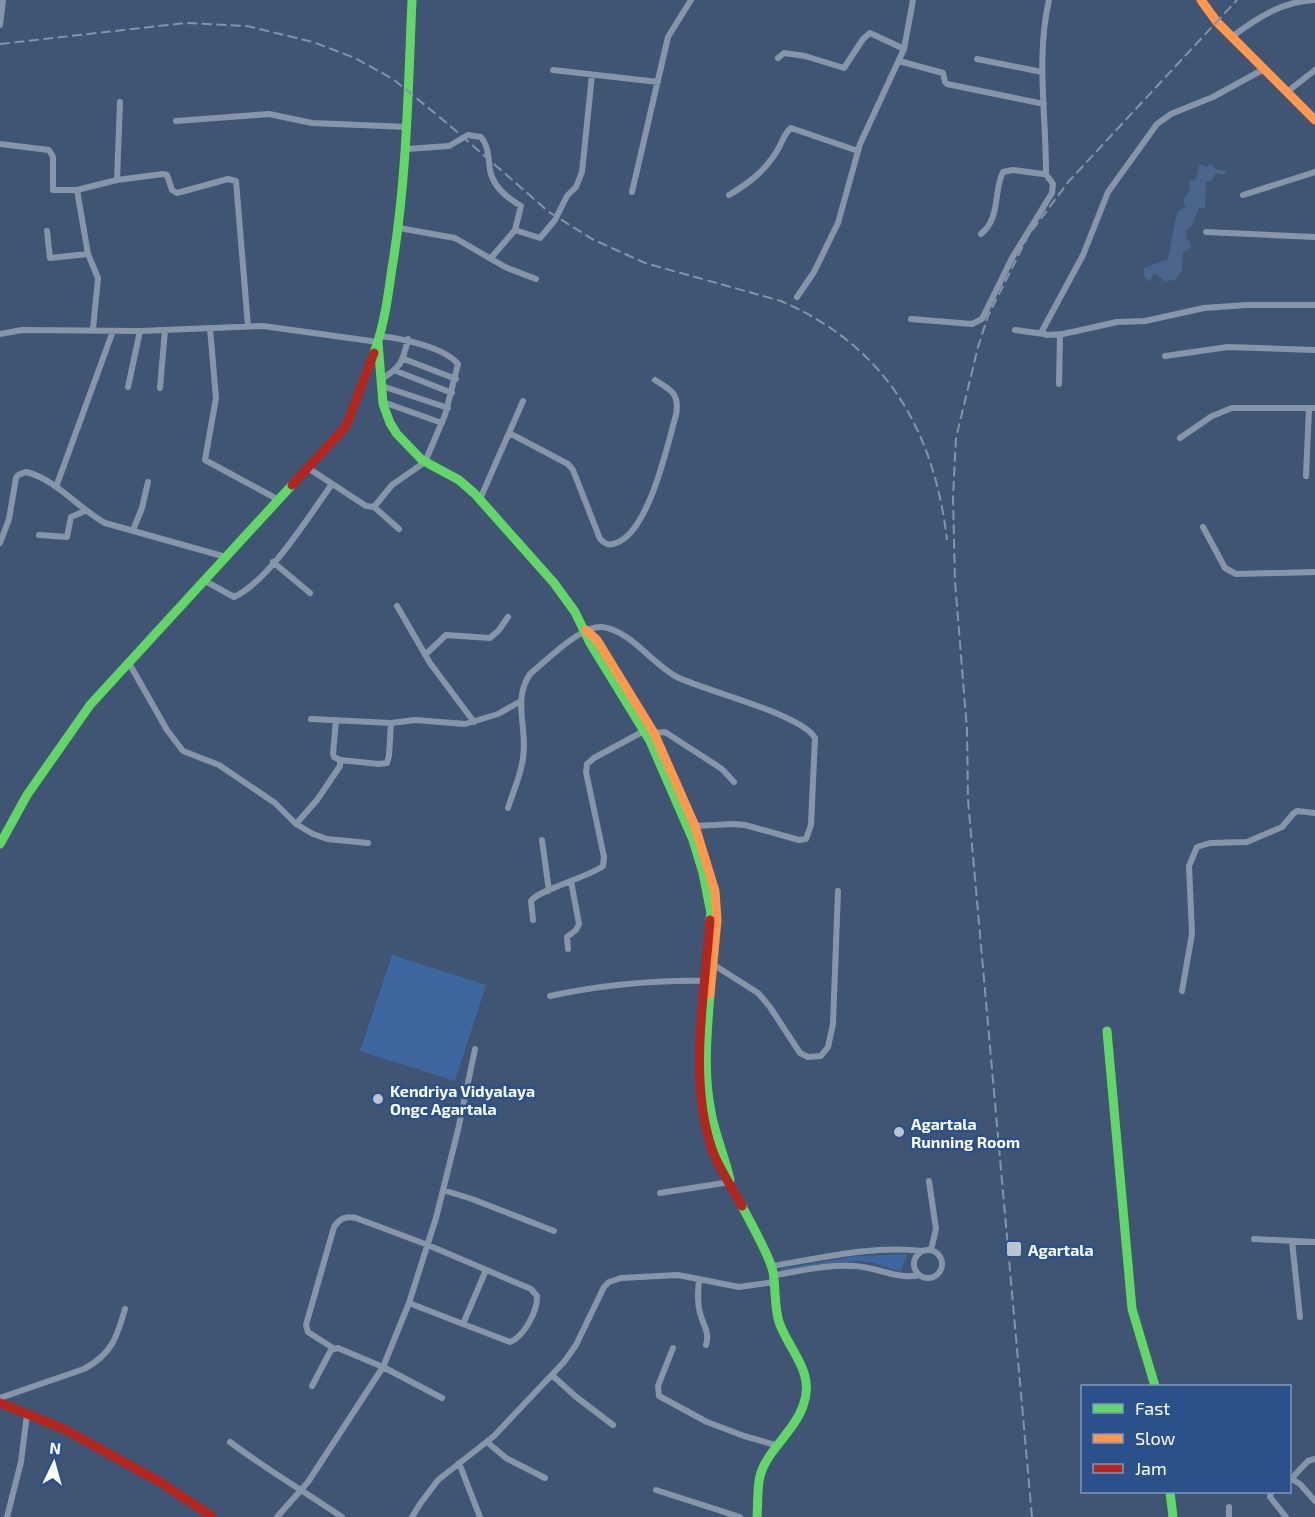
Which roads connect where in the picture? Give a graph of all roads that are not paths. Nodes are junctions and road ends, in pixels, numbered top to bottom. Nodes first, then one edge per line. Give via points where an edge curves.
1 (3, 0) edge
2 (412, 0) edge
3 (691, 0) edge
4 (913, 0) edge
5 (1049, 0) edge
6 (1201, 0) edge
7 (1315, 0) edge
8 (0, 25) edge
9 (1233, 36) junction
10 (904, 50) junction
11 (778, 58) dead end
12 (977, 60) dead end
13 (899, 61) junction
14 (1263, 69) junction
15 (554, 70) dead end
16 (1315, 70) edge
17 (1042, 72) junction
18 (592, 75) junction
19 (658, 82) junction
20 (1287, 92) junction
21 (120, 102) dead end
22 (1044, 104) junction
23 (1315, 120) edge
24 (176, 121) dead end
25 (408, 127) junction
26 (0, 144) edge
27 (407, 149) junction
28 (858, 151) junction
29 (1315, 172) edge
30 (1045, 173) junction
31 (117, 180) junction
32 (77, 190) junction
33 (632, 192) dead end
34 (729, 195) dead end
35 (1243, 195) dead end
36 (399, 228) junction
37 (515, 230) junction
38 (47, 231) dead end
39 (1206, 232) dead end
40 (981, 234) dead end
41 (1315, 237) edge
42 (88, 254) junction
43 (490, 258) junction
44 (536, 279) dead end
45 (797, 297) dead end
46 (1315, 305) edge
47 (911, 319) dead end
48 (248, 326) junction
49 (210, 328) junction
50 (93, 329) junction
51 (165, 330) junction
52 (1015, 330) dead end
53 (113, 331) junction
54 (140, 331) junction
55 (0, 334) edge
56 (1044, 334) junction
57 (1060, 334) junction
58 (378, 339) junction
59 (408, 339) junction
60 (1315, 350) edge
61 (1165, 356) dead end
62 (404, 359) junction
63 (396, 371) junction
64 (456, 379) junction
65 (655, 380) dead end
66 (381, 382) junction
67 (1059, 384) dead end
68 (128, 387) dead end
69 (160, 388) dead end
70 (452, 393) junction
71 (523, 401) dead end
72 (383, 402) junction
73 (448, 408) junction
74 (1312, 408) edge
75 (442, 423) junction
76 (509, 433) junction
77 (1180, 438) dead end
78 (425, 462) junction
79 (308, 468) junction
80 (1306, 476) dead end
81 (148, 482) dead end
82 (332, 484) junction
83 (56, 487) junction
84 (480, 499) junction
85 (279, 500) junction
86 (374, 507) junction
87 (85, 511) junction
88 (1203, 527) dead end
89 (399, 529) dead end
90 (133, 530) junction
91 (39, 534) dead end
92 (0, 543) edge
93 (226, 557) junction
94 (273, 562) junction
95 (1315, 572) edge
96 (205, 581) junction
97 (310, 593) dead end
98 (397, 606) dead end
99 (508, 617) dead end
100 (585, 630) junction
101 (425, 655) junction
102 (129, 663) junction
103 (521, 701) junction
104 (311, 719) dead end
105 (336, 720) junction
106 (474, 722) junction
107 (391, 723) junction
108 (651, 736) junction
109 (340, 760) junction
110 (734, 782) dead end
111 (508, 808) dead end
112 (1315, 813) edge
113 (296, 824) junction
114 (696, 826) junction
115 (696, 839) junction
116 (542, 840) dead end
117 (368, 843) dead end
118 (0, 844) edge
119 (571, 881) junction
120 (549, 891) junction
121 (838, 891) dead end
122 (533, 920) dead end
123 (568, 949) dead end
124 (714, 965) junction
125 (709, 981) junction
126 (1182, 991) dead end
127 (550, 996) dead end
128 (1107, 1031) dead end
129 (475, 1049) dead end
130 (929, 1181) dead end
131 (730, 1182) junction
132 (443, 1190) junction
133 (660, 1193) dead end
134 (554, 1231) dead end
135 (1254, 1239) dead end
136 (1292, 1241) junction
137 (1315, 1242) edge
138 (429, 1245) junction
139 (932, 1250) junction
140 (922, 1251) junction
141 (486, 1270) junction
142 (774, 1274) junction
143 (919, 1275) junction
144 (699, 1279) junction
145 (410, 1303) junction
146 (125, 1309) dead end
147 (1300, 1317) dead end
148 (463, 1324) junction
149 (706, 1345) dead end
150 (333, 1348) junction
151 (673, 1348) dead end
152 (383, 1367) junction
153 (552, 1375) junction
154 (1155, 1385) edge
155 (312, 1386) dead end
156 (0, 1398) edge
157 (442, 1398) dead end
158 (0, 1403) edge
159 (27, 1414) junction
160 (613, 1425) dead end
161 (231, 1442) dead end
162 (487, 1442) junction
163 (778, 1446) junction
164 (1315, 1459) edge
165 (459, 1463) junction
166 (545, 1478) dead end
167 (1291, 1478) edge
168 (302, 1489) junction
169 (656, 1490) dead end
170 (1170, 1493) edge
171 (1271, 1493) edge
172 (1315, 1501) edge
173 (1229, 1507) dead end
174 (7, 1517) edge
175 (213, 1517) edge
176 (277, 1517) edge
177 (342, 1517) edge
178 (412, 1517) edge
179 (480, 1517) edge
180 (740, 1517) edge
181 (757, 1517) edge
182 (1173, 1517) edge
183 (1229, 1517) edge
184 (1286, 1517) edge

1 - 8 street
2 - 25 street
3 - 19 street via 668,37
4 - 10 street
5 - 17 street
6 - 9 street
7 - 9 street via 1270,11
9 - 14 street
10 - 11 street via 870,33 844,68 800,55 784,53
10 - 13 street
12 - 17 street
13 - 22 street via 943,73 947,84
13 - 28 street
14 - 20 street
14 - 56 street via 1157,124 1108,192 1083,255 1043,329
15 - 18 street
16 - 20 street
17 - 22 street
18 - 19 street
18 - 37 street via 582,172 576,187 540,238
19 - 33 street
20 - 23 street
21 - 31 street
22 - 30 street
24 - 25 street via 268,114 312,123
25 - 27 street
26 - 32 street via 50,150 53,190
27 - 36 street
27 - 37 street via 449,146 468,135 481,137 495,183 521,206
28 - 34 street via 791,128 761,173
28 - 45 street via 834,235
29 - 35 street
30 - 40 street via 1003,172 993,218
30 - 47 street via 1053,184 1052,193 1012,258 982,319 972,324
31 - 32 street
31 - 48 street via 165,174 172,190 180,193 236,180
32 - 42 street
36 - 43 street via 452,237
36 - 58 street
37 - 43 street
38 - 42 street via 50,258
39 - 41 street
42 - 50 street via 98,278
43 - 44 street
46 - 57 street via 1204,308
48 - 49 street
48 - 58 street
49 - 51 street
49 - 85 street via 216,398 205,460
50 - 53 street
50 - 55 street
51 - 54 street
51 - 69 street
52 - 56 street
53 - 54 street
53 - 83 street
54 - 68 street
56 - 57 street
57 - 67 street
58 - 59 street
58 - 66 street
58 - 79 street via 346,426
59 - 62 street
59 - 64 street via 457,362
60 - 61 street via 1228,347
62 - 63 street
62 - 64 street
63 - 66 street
63 - 70 street
64 - 70 street
65 - 76 street via 674,394 675,415 644,516 621,542 612,545 600,539 568,464
66 - 72 street
66 - 73 street
70 - 73 street
71 - 76 street
72 - 75 street
72 - 78 street via 395,432
73 - 75 street
74 - 77 street via 1232,408 1212,416
74 - 80 street
75 - 78 street
76 - 84 street
78 - 84 street
78 - 86 street via 392,485
79 - 82 street
79 - 85 street
81 - 90 street
82 - 86 street
82 - 94 street
83 - 87 street
83 - 92 street via 29,472 18,475
84 - 100 street via 552,581
85 - 93 street
86 - 89 street
87 - 90 street via 105,523
87 - 91 street via 71,518 67,537
88 - 95 street via 1230,572
90 - 93 street
93 - 96 street
94 - 96 street via 250,588 236,597
94 - 97 street
96 - 102 street
98 - 101 street
99 - 101 street via 490,638 446,635
100 - 103 street via 530,674
100 - 108 street via 590,644
100 - 114 street via 614,630 677,677 766,709 812,732 813,792 806,839 733,824
101 - 106 street
102 - 113 street via 178,746 219,765 275,803
102 - 118 street via 90,705 27,795
103 - 106 street
103 - 111 street via 524,758
104 - 105 street
105 - 107 street
105 - 109 street via 333,754
106 - 107 street
107 - 109 street via 387,763
108 - 110 street via 665,732 722,769
108 - 114 street
108 - 115 street
108 - 119 street via 587,764 585,772 604,861 599,868
109 - 113 street via 324,791
112 - 126 street via 1297,812 1282,827 1246,842 1197,847 1189,866 1192,934
113 - 117 street via 327,839
114 - 115 street
115 - 124 street via 717,901
115 - 125 street via 710,903
116 - 120 street
119 - 120 street
119 - 123 street via 579,924 567,937
120 - 122 street via 531,901
121 - 124 street via 833,1024 828,1047 821,1056 800,1053 758,993
124 - 125 street
125 - 127 street via 605,986
125 - 131 street via 699,1070 702,1109 712,1148
128 - 154 street via 1132,1309
129 - 132 street
130 - 139 street via 936,1229
131 - 133 street
131 - 142 street
132 - 134 street
132 - 138 street
135 - 136 street
136 - 137 street
136 - 147 street
138 - 141 street
138 - 145 street
138 - 150 street via 356,1218 338,1221 306,1325 309,1332
139 - 140 street
139 - 143 street via 942,1259 940,1272 932,1277
140 - 142 street via 867,1251
140 - 143 street via 914,1262
141 - 148 street
141 - 148 street via 535,1292 536,1307 515,1341
142 - 143 street via 853,1265 901,1276
142 - 144 street via 739,1287
142 - 163 street via 780,1324 802,1363 807,1383 797,1419
144 - 149 street via 698,1302 708,1332
144 - 153 street via 678,1275 609,1282 576,1345
145 - 148 street
145 - 152 street
146 - 156 street via 118,1335 96,1363
150 - 152 street
150 - 155 street
151 - 163 street via 658,1386 659,1396 707,1422
152 - 157 street
152 - 168 street
153 - 160 street
153 - 162 street
158 - 159 street
159 - 174 street via 21,1462
159 - 175 street via 64,1429 160,1482
161 - 168 street
162 - 165 street
162 - 166 street via 506,1458
163 - 181 street via 760,1476
164 - 167 street
165 - 178 street via 438,1480
165 - 179 street
167 - 172 street
168 - 176 street
168 - 177 street
169 - 180 street
170 - 182 street
171 - 184 street
173 - 183 street

